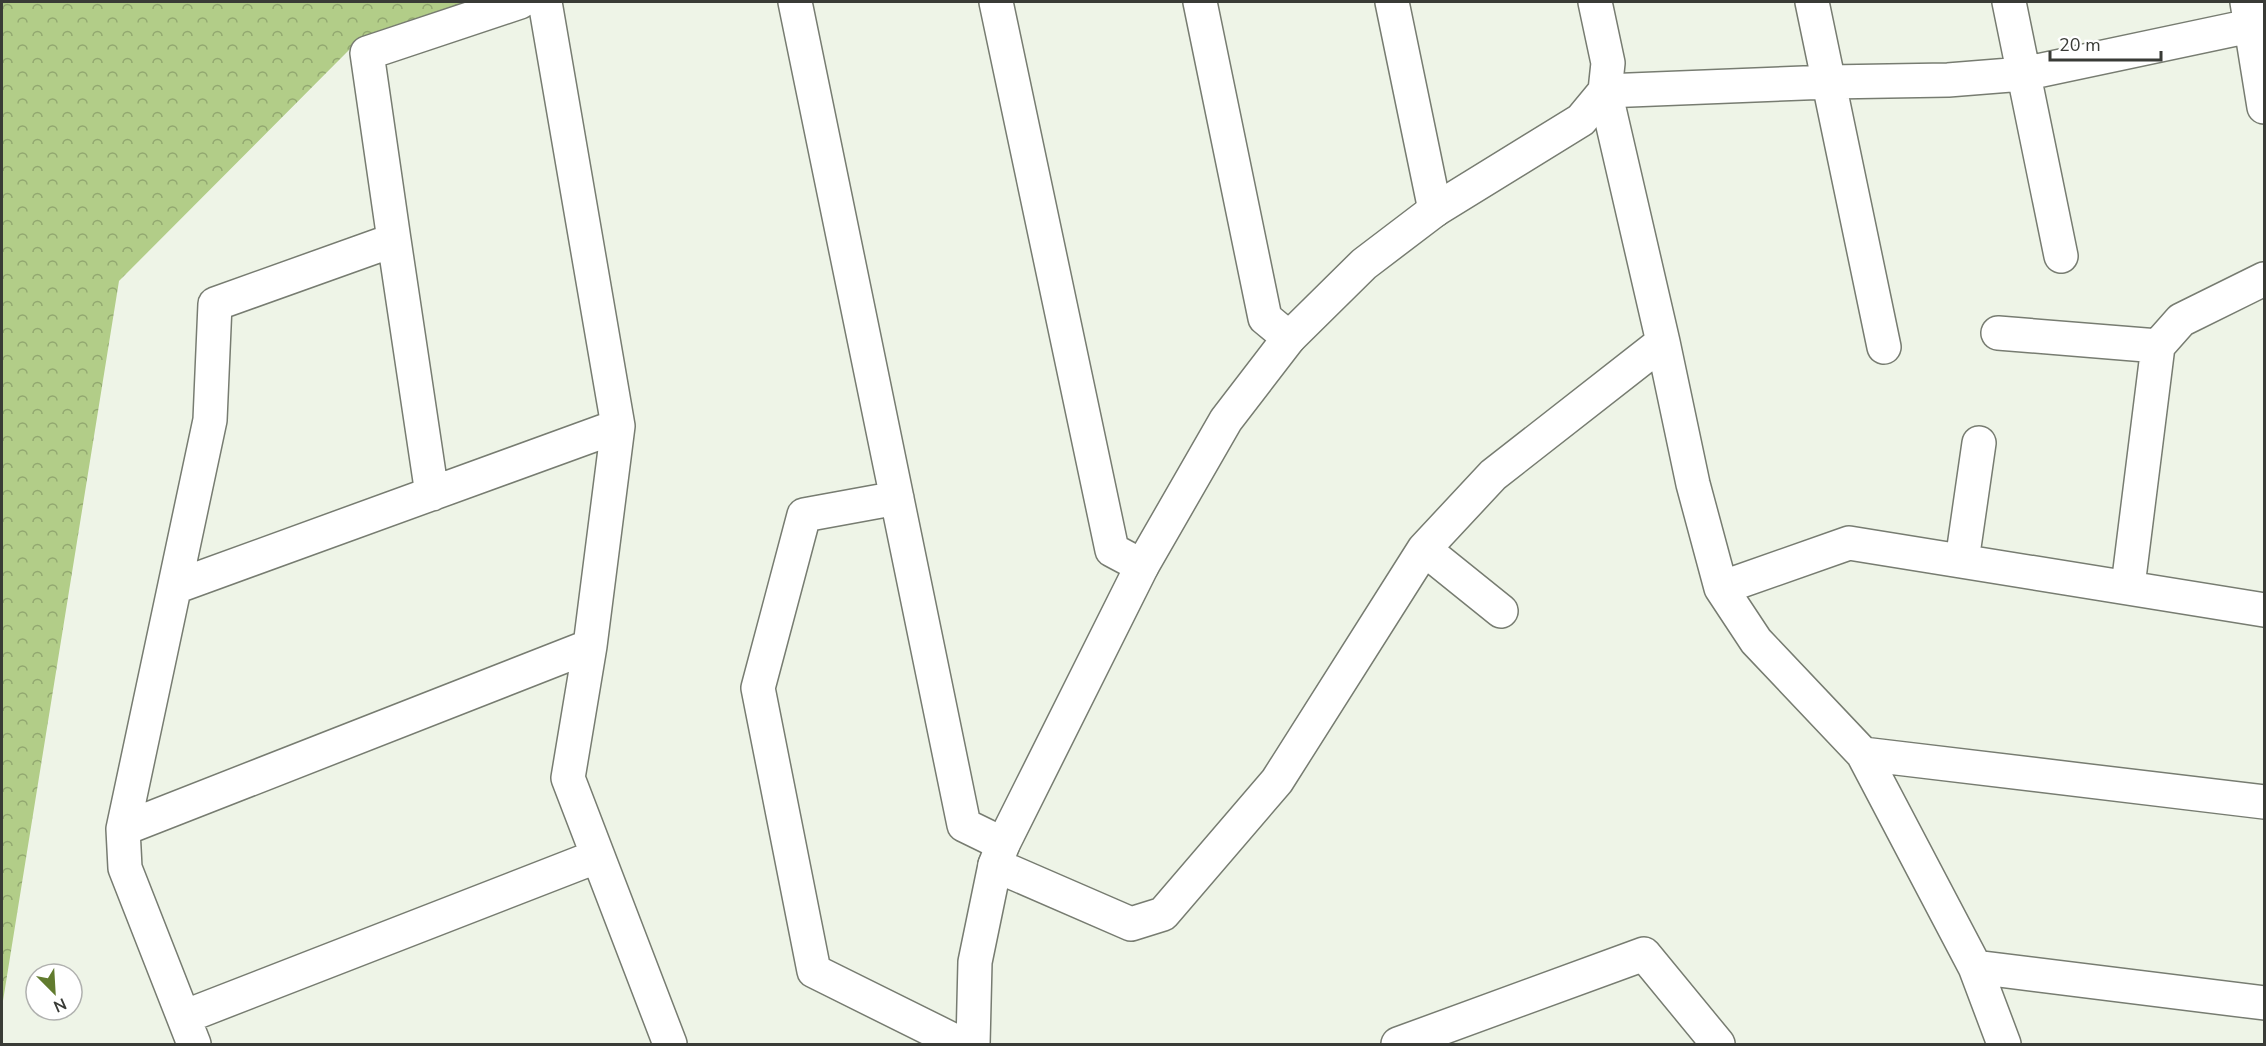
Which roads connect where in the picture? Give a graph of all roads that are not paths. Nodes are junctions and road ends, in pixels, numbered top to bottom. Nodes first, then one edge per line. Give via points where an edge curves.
1 (520, 2) edge
2 (545, 2) edge
3 (795, 2) edge
4 (996, 2) edge
5 (1200, 2) edge
6 (1392, 2) edge
7 (1595, 2) edge
8 (1812, 2) edge
9 (2009, 2) edge
10 (2254, 17) edge
11 (2024, 74) junction
12 (1829, 82) junction
13 (1605, 91) junction
14 (2265, 107) edge
15 (1435, 210) junction
16 (394, 240) junction
17 (2061, 256) dead end
18 (2265, 279) edge
19 (1998, 333) dead end
20 (1289, 338) junction
21 (1663, 342) junction
22 (2158, 346) junction
23 (1884, 347) dead end
24 (618, 426) junction
25 (1978, 443) dead end
26 (432, 494) junction
27 (897, 498) junction
28 (1424, 549) junction
29 (1962, 561) junction
30 (1142, 566) junction
31 (2128, 586) junction
32 (175, 587) junction
33 (1720, 588) junction
34 (2265, 609) edge
35 (1502, 611) dead end
36 (591, 646) junction
37 (1863, 754) junction
38 (2265, 802) edge
39 (123, 829) junction
40 (999, 855) junction
41 (597, 856) junction
42 (1975, 967) junction
43 (2265, 1003) edge
44 (189, 1031) edge
45 (667, 1043) edge
46 (961, 1044) edge
47 (973, 1044) edge
48 (1398, 1044) edge
49 (1718, 1044) edge
50 (2004, 1044) edge

1 - 16 street via 367,53
2 - 24 street
3 - 27 street
4 - 30 street via 1112,550
5 - 20 street via 1265,318
6 - 15 street
7 - 13 street via 1608,63
8 - 12 street
9 - 11 street
10 - 11 street
10 - 14 street
11 - 12 street
11 - 17 street
12 - 13 street
12 - 23 street
13 - 15 street via 1581,120
13 - 21 street
15 - 20 street via 1364,264
16 - 26 street
16 - 32 street via 215,304 210,420
18 - 22 street via 2181,320
19 - 22 street
20 - 30 street via 1226,420
21 - 28 street via 1492,475
21 - 33 street
22 - 31 street
24 - 26 street
24 - 36 street
25 - 29 street
26 - 32 street
27 - 40 street via 964,825
27 - 46 street via 804,515 758,688 814,971
28 - 35 street
28 - 40 street via 1277,781 1163,914 1131,924
29 - 31 street
29 - 33 street via 1849,543
30 - 40 street
31 - 34 street
32 - 39 street
33 - 37 street via 1756,641
36 - 39 street
36 - 41 street via 568,778
37 - 38 street
37 - 42 street
39 - 44 street via 125,868
40 - 47 street via 975,962
41 - 44 street
41 - 45 street
42 - 43 street
42 - 50 street
48 - 49 street via 1644,954

